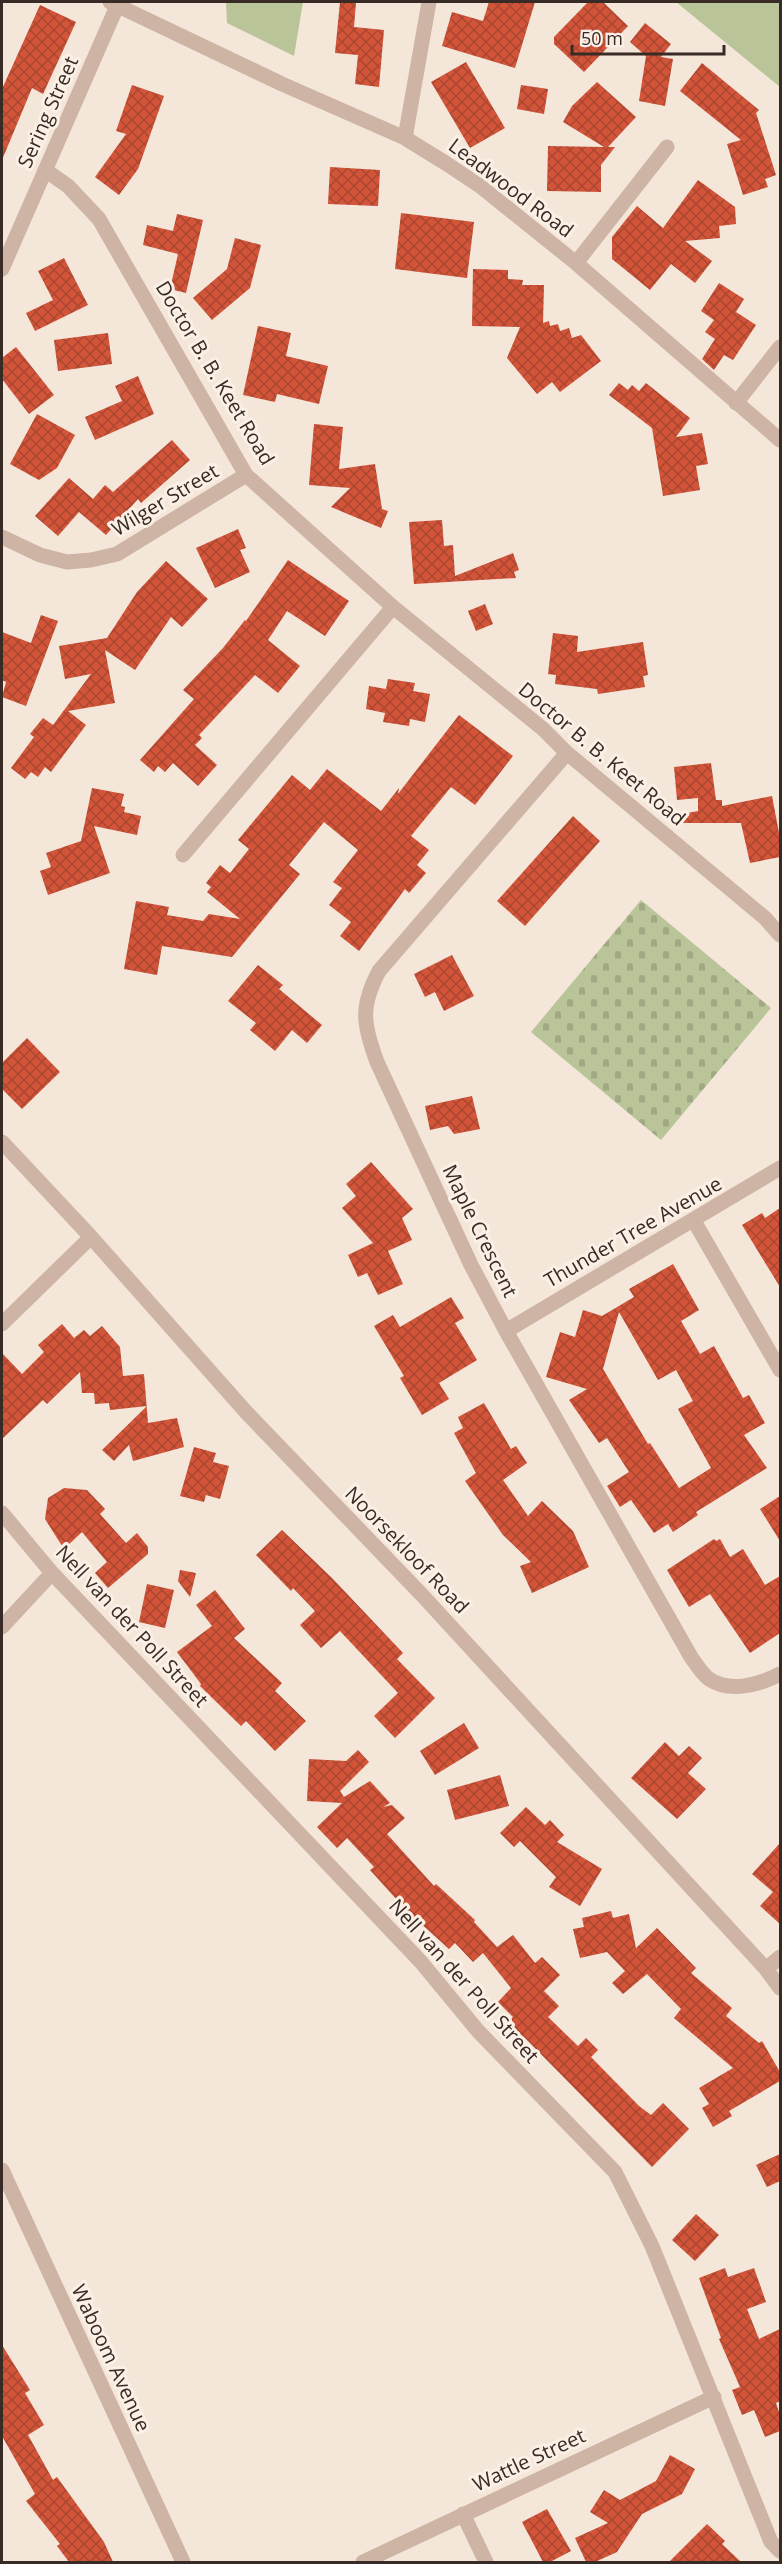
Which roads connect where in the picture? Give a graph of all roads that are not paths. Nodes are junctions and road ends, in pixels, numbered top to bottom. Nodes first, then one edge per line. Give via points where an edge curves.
1 (429, 2) edge
2 (114, 3) edge
3 (405, 138) junction
4 (667, 147) dead end
5 (45, 170) junction
6 (576, 263) junction
7 (2, 269) edge
8 (780, 347) edge
9 (736, 403) junction
10 (780, 440) edge
11 (246, 475) junction
12 (2, 537) edge
13 (393, 607) junction
14 (567, 753) junction
15 (183, 855) dead end
16 (780, 936) edge
17 (2, 1142) edge
18 (780, 1168) edge
19 (694, 1221) junction
20 (91, 1237) junction
21 (2, 1324) edge
22 (506, 1331) junction
23 (780, 1370) edge
24 (2, 1513) edge
25 (52, 1573) junction
26 (2, 1627) edge
27 (780, 1674) edge
28 (780, 1957) edge
29 (766, 1969) junction
30 (780, 1988) edge
31 (2, 2170) edge
32 (714, 2397) junction
33 (463, 2514) junction
34 (780, 2551) edge
35 (183, 2562) edge
36 (363, 2562) edge
37 (486, 2562) edge

1 - 3 street
2 - 3 street, Leadwood Road
2 - 5 street, Sering Street
3 - 6 street, Leadwood Road via 480,186
4 - 6 street
5 - 7 street, Sering Street
5 - 11 street, Doctor B. B. Keet Road via 68,186 99,219
6 - 9 street, Leadwood Road
8 - 9 street
9 - 10 street, Leadwood Road
11 - 12 street, Wilger Street via 117,554 67,562 40,555
11 - 13 street, Doctor B. B. Keet Road
13 - 14 street, Doctor B. B. Keet Road
13 - 15 street
14 - 16 street, Doctor B. B. Keet Road via 765,918
14 - 22 street, Maple Crescent via 390,957 372,985 364,1011 377,1062 471,1265
17 - 20 street, Noorsekloof Road
18 - 19 street, Thunder Tree Avenue
19 - 22 street, Thunder Tree Avenue
19 - 23 street
20 - 21 street
20 - 29 street, Noorsekloof Road via 246,1412 422,1595
22 - 27 street, Maple Crescent via 707,1678 722,1685 741,1686 762,1683
24 - 25 street, Nell van der Poll Street
25 - 26 street
25 - 32 street, Nell van der Poll Street via 421,1962 478,2031 615,2172 652,2246
28 - 29 street
29 - 30 street, Noorsekloof Road
31 - 35 street, Waboom Avenue
32 - 33 street, Wattle Street
32 - 34 street, Nell van der Poll Street via 771,2542
33 - 36 street, Wattle Street
33 - 37 street

